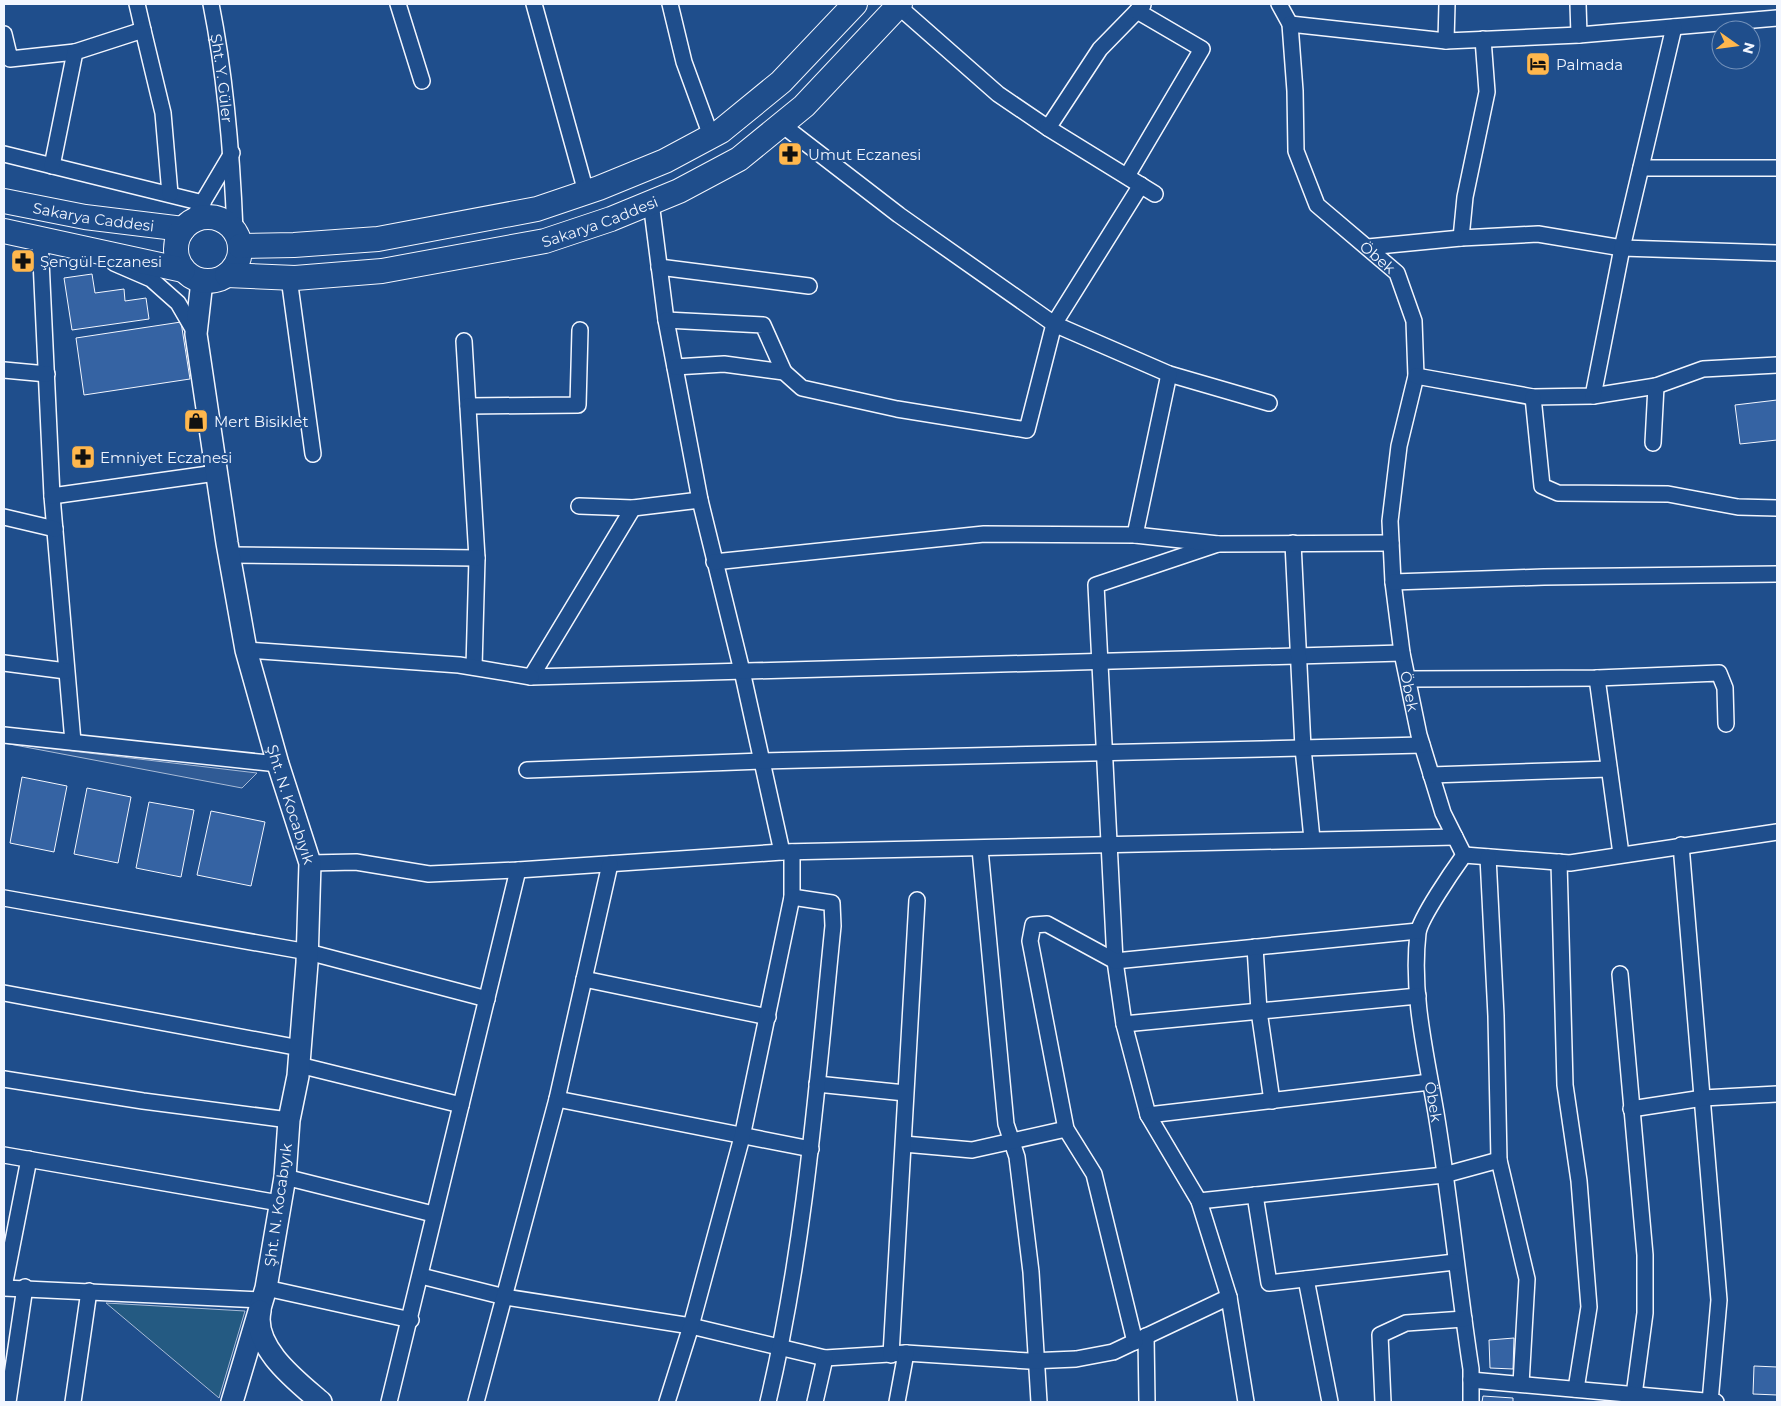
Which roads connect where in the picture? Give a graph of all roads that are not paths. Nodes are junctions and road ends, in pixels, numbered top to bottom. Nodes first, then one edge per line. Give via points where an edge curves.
1 (137, 4) edge
2 (211, 4) edge
3 (398, 4) edge
4 (534, 4) edge
5 (670, 4) edge
6 (855, 4) edge
7 (1279, 4) edge
8 (1447, 4) edge
9 (1578, 4) edge
10 (899, 5) edge
11 (1141, 8) edge
12 (1777, 18) edge
13 (1290, 24) junction
14 (1674, 27) junction
15 (143, 30) junction
16 (4, 34) edge
17 (1579, 35) junction
18 (1483, 39) junction
19 (1446, 41) junction
20 (75, 52) junction
21 (422, 81) dead end
22 (781, 124) junction
23 (1048, 128) junction
24 (711, 136) junction
25 (232, 153) junction
26 (4, 154) edge
27 (52, 166) junction
28 (1641, 168) junction
29 (1777, 168) edge
30 (1127, 176) junction
31 (1140, 185) junction
32 (586, 192) junction
33 (170, 194) junction
34 (1155, 194) dead end
35 (4, 201) edge
36 (651, 202) junction
37 (192, 218) junction
38 (4, 231) edge
39 (1461, 238) junction
40 (40, 239) junction
41 (238, 239) junction
42 (1368, 247) junction
43 (81, 248) junction
44 (1622, 248) junction
45 (1777, 253) edge
46 (659, 267) junction
47 (192, 276) junction
48 (227, 276) junction
49 (289, 278) junction
50 (809, 286) dead end
51 (666, 320) junction
52 (1054, 324) junction
53 (580, 330) dead end
54 (196, 334) junction
55 (464, 341) dead end
56 (1777, 364) edge
57 (675, 367) junction
58 (4, 370) edge
59 (784, 372) junction
60 (47, 374) junction
61 (1169, 374) junction
62 (1416, 376) junction
63 (1656, 386) junction
64 (1593, 396) junction
65 (1532, 397) junction
66 (1269, 403) dead end
67 (468, 406) junction
68 (1654, 443) dead end
69 (313, 454) dead end
70 (216, 473) junction
71 (52, 496) junction
72 (700, 500) junction
73 (579, 506) dead end
74 (634, 508) junction
75 (1777, 508) edge
76 (4, 517) edge
77 (55, 528) junction
78 (1135, 535) junction
79 (1293, 543) junction
80 (1391, 543) junction
81 (1218, 544) junction
82 (229, 556) junction
83 (477, 558) junction
84 (714, 562) junction
85 (1777, 574) edge
86 (1393, 582) junction
87 (246, 650) junction
88 (1402, 653) junction
89 (1300, 656) junction
90 (1100, 662) junction
91 (4, 663) edge
92 (474, 667) junction
93 (66, 671) junction
94 (742, 671) junction
95 (531, 677) junction
96 (1596, 678) junction
97 (1408, 680) junction
98 (1726, 724) dead end
99 (4, 735) edge
100 (73, 742) junction
101 (1422, 746) junction
102 (1303, 748) junction
103 (1105, 753) junction
104 (762, 761) junction
105 (278, 764) junction
106 (1609, 769) junction
107 (527, 770) dead end
108 (1431, 775) junction
109 (1777, 832) edge
110 (1455, 837) junction
111 (1312, 839) junction
112 (1110, 844) junction
113 (1681, 845) junction
114 (980, 849) junction
115 (787, 852) junction
116 (1621, 854) junction
117 (1464, 855) junction
118 (1488, 857) junction
119 (1558, 862) junction
120 (310, 863) junction
121 (610, 864) junction
122 (518, 870) junction
123 (792, 897) junction
124 (4, 898) edge
125 (917, 900) dead end
126 (1418, 930) junction
127 (1255, 947) junction
128 (308, 952) junction
129 (1115, 961) junction
130 (1620, 974) dead end
131 (584, 979) junction
132 (4, 993) edge
133 (1418, 996) junction
134 (487, 999) junction
135 (1259, 1011) junction
136 (768, 1017) junction
137 (1124, 1024) junction
138 (299, 1057) junction
139 (4, 1079) edge
140 (1430, 1082) junction
141 (817, 1084) junction
142 (905, 1093) junction
143 (1777, 1094) edge
144 (556, 1098) junction
145 (1703, 1098) junction
146 (1272, 1101) junction
147 (461, 1105) junction
148 (1631, 1109) junction
149 (1148, 1115) junction
150 (289, 1120) junction
151 (1066, 1129) junction
152 (742, 1137) junction
153 (1013, 1142) junction
154 (904, 1144) junction
155 (811, 1149) junction
156 (4, 1155) edge
157 (29, 1159) junction
158 (1499, 1160) junction
159 (1444, 1174) junction
160 (285, 1177) junction
161 (1255, 1195) junction
162 (1198, 1201) junction
163 (279, 1203) junction
164 (433, 1214) junction
165 (1455, 1262) junction
166 (421, 1276) junction
167 (1306, 1279) junction
168 (4, 1287) edge
169 (24, 1287) junction
170 (89, 1291) junction
171 (264, 1294) junction
172 (505, 1297) junction
173 (1229, 1297) junction
174 (1464, 1319) junction
175 (411, 1320) junction
176 (692, 1326) junction
177 (1140, 1339) junction
178 (781, 1348) junction
179 (906, 1353) junction
180 (890, 1355) junction
181 (825, 1358) junction
182 (1036, 1361) junction
183 (1471, 1380) junction
184 (1521, 1384) junction
185 (1576, 1389) junction
186 (1634, 1395) junction
187 (1596, 1397) edge
188 (481, 1400) edge
189 (1689, 1401) edge
190 (8, 1402) edge
191 (73, 1402) edge
192 (232, 1402) edge
193 (321, 1402) edge
194 (389, 1402) edge
195 (667, 1402) edge
196 (768, 1402) edge
197 (815, 1402) edge
198 (897, 1402) edge
199 (1039, 1402) edge
200 (1146, 1402) edge
201 (1246, 1402) edge
202 (1330, 1402) edge
203 (1383, 1402) edge
204 (1471, 1402) edge
205 (1710, 1402) edge
206 (1716, 1402) edge

1 - 15 street
2 - 25 street, Şht. Y. Güler via 220,47
3 - 21 street
4 - 32 street
5 - 24 street via 684,62
6 - 24 main road, Sakarya Caddesi via 781,82
7 - 13 street, Öbek
8 - 19 street
9 - 17 street
10 - 22 main road, Sakarya Caddesi via 804,106
10 - 23 street via 998,94
11 - 23 street via 1100,49
11 - 30 street via 1202,49
12 - 14 street
13 - 19 street
13 - 42 street, Öbek via 1296,151 1317,204
14 - 17 street
14 - 28 street
15 - 20 street
15 - 33 street via 163,113
16 - 20 street via 10,59
17 - 18 street
18 - 19 street
18 - 39 street via 1487,92 1465,196
20 - 27 street
22 - 36 main road, Sakarya Caddesi via 739,159 680,191
22 - 52 street via 899,215
23 - 30 street
24 - 32 main road, Sakarya Caddesi via 666,161
25 - 37 street
25 - 41 street, Şht. Y. Güler
26 - 27 street
27 - 33 street
28 - 29 street
28 - 44 street
30 - 31 street
31 - 34 street
31 - 52 street
32 - 41 main road, Sakarya Caddesi via 537,209 378,238 294,245
33 - 37 street
35 - 37 main road, Sakarya Caddesi via 85,216
36 - 46 street
36 - 49 main road, Sakarya Caddesi via 545,241 382,271
37 - 41 main road via 217,218 228,223
37 - 47 main road via 178,239 176,250 178,261
38 - 40 main road, Sakarya Caddesi
39 - 42 street
39 - 44 street via 1538,234
40 - 43 main road, Sakarya Caddesi
40 - 60 street
41 - 48 main road via 240,257
42 - 62 street, Öbek via 1397,272 1414,321
43 - 47 main road, Sakarya Caddesi
43 - 54 street via 151,279 178,303
44 - 45 street
44 - 64 street
46 - 50 street
46 - 51 street
47 - 48 main road via 217,281
47 - 54 street, Şht. N. Kocabıyık
48 - 49 main road, Sakarya Caddesi
49 - 69 street
51 - 57 street
51 - 59 street via 763,325
52 - 59 street via 1027,430 897,409 802,388
52 - 61 street
53 - 67 street via 578,404
54 - 70 street, Şht. N. Kocabıyık
55 - 67 street
56 - 63 street via 1703,369
57 - 59 street via 724,364
57 - 72 street
58 - 60 street
60 - 71 street
61 - 66 street
61 - 78 street
62 - 65 street
62 - 80 street, Öbek via 1399,446 1390,521
63 - 64 street
63 - 68 street
64 - 65 street
65 - 75 street via 1542,486 1558,493 1668,494 1738,507
67 - 83 street
70 - 71 street
70 - 82 street, Şht. N. Kocabıyık
71 - 77 street
72 - 74 street
72 - 84 street
73 - 74 street
74 - 95 street
76 - 77 street
77 - 93 street
78 - 81 street
78 - 84 street via 984,534
79 - 80 street
79 - 81 street
79 - 89 street
80 - 86 street, Öbek
81 - 90 street via 1096,585
82 - 83 street
82 - 87 street, Şht. N. Kocabıyık
83 - 92 street
84 - 94 street
85 - 86 street
86 - 88 street, Öbek
87 - 92 street
87 - 105 street, Şht. N. Kocabıyık
88 - 89 street
88 - 97 street, Öbek
89 - 90 street
89 - 102 street
90 - 94 street
90 - 103 street
91 - 93 street
92 - 95 street
93 - 100 street
94 - 95 street
94 - 104 street
96 - 97 street
96 - 98 street via 1719,673 1725,688
96 - 106 street
97 - 101 street, Öbek
99 - 100 street
100 - 105 street
101 - 102 street
101 - 108 street, Öbek
102 - 103 street
102 - 111 street
103 - 104 street
103 - 112 street
104 - 107 street
104 - 115 street
105 - 120 street, Şht. N. Kocabıyık
106 - 108 street
106 - 116 street
108 - 110 street, Öbek via 1443,813
109 - 113 street
110 - 111 street
110 - 117 street, Öbek
111 - 112 street
112 - 114 street
112 - 129 street
113 - 116 street
113 - 145 street
114 - 115 street
114 - 153 street via 1006,1124
115 - 121 street
115 - 123 street
116 - 119 street via 1570,863
117 - 118 street
117 - 126 street, Öbek
118 - 119 street
118 - 158 street
119 - 185 street via 1565,1085 1579,1181 1589,1307
120 - 122 street via 356,862 429,874
120 - 128 street, Şht. N. Kocabıyık
121 - 122 street
121 - 131 street
122 - 134 street
123 - 136 street
123 - 141 street via 832,904 834,926
124 - 128 street
125 - 142 street
126 - 127 street
126 - 133 street, Öbek
127 - 129 street
127 - 135 street
128 - 134 street
128 - 138 street, Şht. N. Kocabıyık
129 - 137 street
129 - 151 street via 1047,924 1033,925 1030,941
130 - 148 street
131 - 136 street
131 - 144 street
132 - 138 street
133 - 135 street
133 - 140 street, Öbek
134 - 147 street
135 - 137 street
135 - 146 street
136 - 152 street
137 - 149 street
138 - 147 street
138 - 150 street, Şht. N. Kocabıyık
139 - 150 street
140 - 146 street
140 - 159 street, Öbek
141 - 142 street
141 - 155 street
142 - 154 street
143 - 145 street
144 - 152 street
144 - 172 street
145 - 148 street
145 - 205 street via 1719,1300
146 - 149 street
147 - 164 street
148 - 186 street via 1646,1254 1645,1313
149 - 162 street
150 - 160 street, Şht. N. Kocabıyık
151 - 153 street
151 - 177 street via 1094,1174
152 - 155 street
152 - 176 street
153 - 154 street via 972,1150
153 - 182 street via 1031,1272
154 - 180 street
155 - 178 street
156 - 157 street
157 - 163 street
157 - 168 street
158 - 159 street
158 - 184 street via 1527,1279
159 - 161 street
159 - 165 street, Öbek
160 - 163 street, Şht. N. Kocabıyık
160 - 164 street
161 - 162 street
161 - 167 street via 1270,1283
162 - 173 street
163 - 171 street, Şht. N. Kocabıyık
164 - 166 street
165 - 167 street
165 - 174 street, Öbek
166 - 172 street
166 - 175 street
167 - 202 street
168 - 169 street
169 - 170 street
169 - 190 street
170 - 171 street
170 - 191 street
171 - 175 street
171 - 192 street, Şht. N. Kocabıyık
171 - 193 street via 259,1317 270,1353
172 - 176 street
172 - 188 street
173 - 177 street
173 - 201 street
174 - 183 street, Öbek
174 - 203 street via 1406,1323 1380,1335
175 - 194 street
176 - 178 street
176 - 195 street
177 - 182 street via 1113,1352 1076,1359
177 - 200 street
178 - 181 street
178 - 196 street
179 - 180 street
179 - 182 street
179 - 198 street
180 - 181 street
181 - 197 street
182 - 199 street
183 - 184 street
183 - 204 street, Öbek
184 - 185 street
185 - 187 street
186 - 187 street
186 - 189 street
189 - 205 street
205 - 206 street

